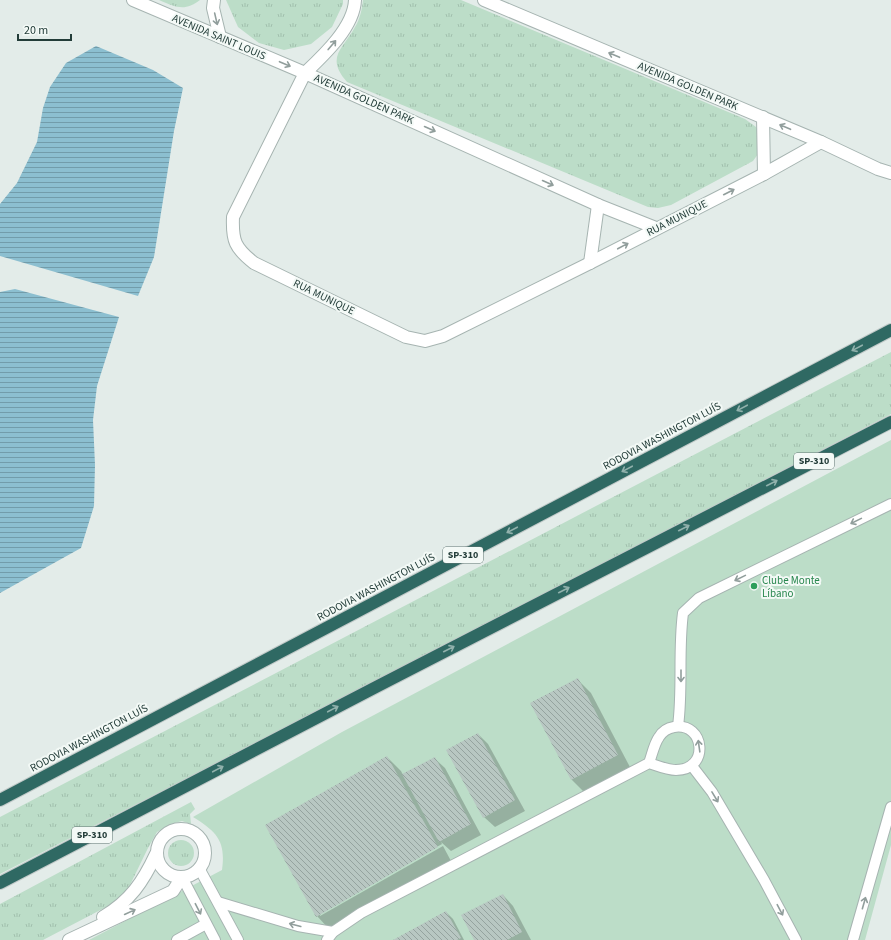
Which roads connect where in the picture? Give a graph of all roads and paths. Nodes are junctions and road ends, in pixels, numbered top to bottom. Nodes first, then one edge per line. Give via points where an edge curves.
1 (133, 0) edge
2 (214, 0) edge
3 (355, 0) edge
4 (484, 0) edge
5 (220, 37) junction
6 (305, 73) junction
7 (763, 117) junction
8 (821, 142) junction
9 (891, 173) edge
10 (764, 174) junction
11 (598, 205) junction
12 (656, 228) junction
13 (590, 263) junction
14 (891, 330) edge
15 (891, 422) edge
16 (891, 504) edge
17 (678, 726) junction
18 (649, 763) junction
19 (692, 766) junction
20 (36, 781) junction
21 (184, 787) junction
22 (0, 794) edge
23 (0, 800) edge
24 (891, 807) edge
25 (156, 854) junction
26 (199, 868) junction
27 (182, 877) junction
28 (0, 883) edge
29 (0, 892) edge
30 (218, 902) junction
31 (206, 924) junction
32 (330, 936) edge
33 (62, 940) edge
34 (69, 940) edge
35 (177, 940) edge
36 (215, 940) edge
37 (238, 940) edge
38 (796, 940) edge
39 (853, 940) edge

1 - 5 street, AVENIDA SAINT LOUIS
2 -> 5 street via 213,8
6 -> 3 street via 324,56 342,34 355,7
7 -> 4 street, AVENIDA GOLDEN PARK
5 -> 6 street, AVENIDA SAINT LOUIS
6 -> 11 street, AVENIDA GOLDEN PARK
6 - 13 street, RUA MUNIQUE via 233,217 233,235 240,252 254,264 406,337 425,341 443,336
8 -> 7 street, AVENIDA GOLDEN PARK
7 - 10 street
8 - 9 street, AVENIDA GOLDEN PARK via 878,170
8 - 10 street, RUA MUNIQUE
12 -> 10 street, RUA MUNIQUE
11 - 12 street, AVENIDA GOLDEN PARK
11 - 13 street
13 -> 12 street, RUA MUNIQUE
14 -> 20 highway, RODOVIA WASHINGTON LUÍS / SP-310
21 -> 15 highway, SP-310
16 -> 17 lane via 699,598 683,613 680,630
17 - 18 lane via 664,731 659,737
19 -> 17 lane via 700,753 700,745 693,732
18 - 19 lane via 677,770
18 - 32 lane via 361,913
19 -> 38 lane via 712,792
20 - 22 highway
20 - 23 highway, RODOVIA WASHINGTON LUÍS / SP-310
21 - 28 highway, SP-310
21 - 29 highway
39 -> 24 lane
25 - 26 street via 157,846 164,834 185,828 202,841 205,848 203,862
25 - 27 street via 163,869 169,874
25 - 33 street via 145,877 125,901 113,911
26 - 27 street via 189,876
26 - 30 lane
27 -> 31 lane
34 -> 27 street via 173,891
32 -> 30 lane
30 - 37 lane
31 - 35 lane
31 - 36 lane

